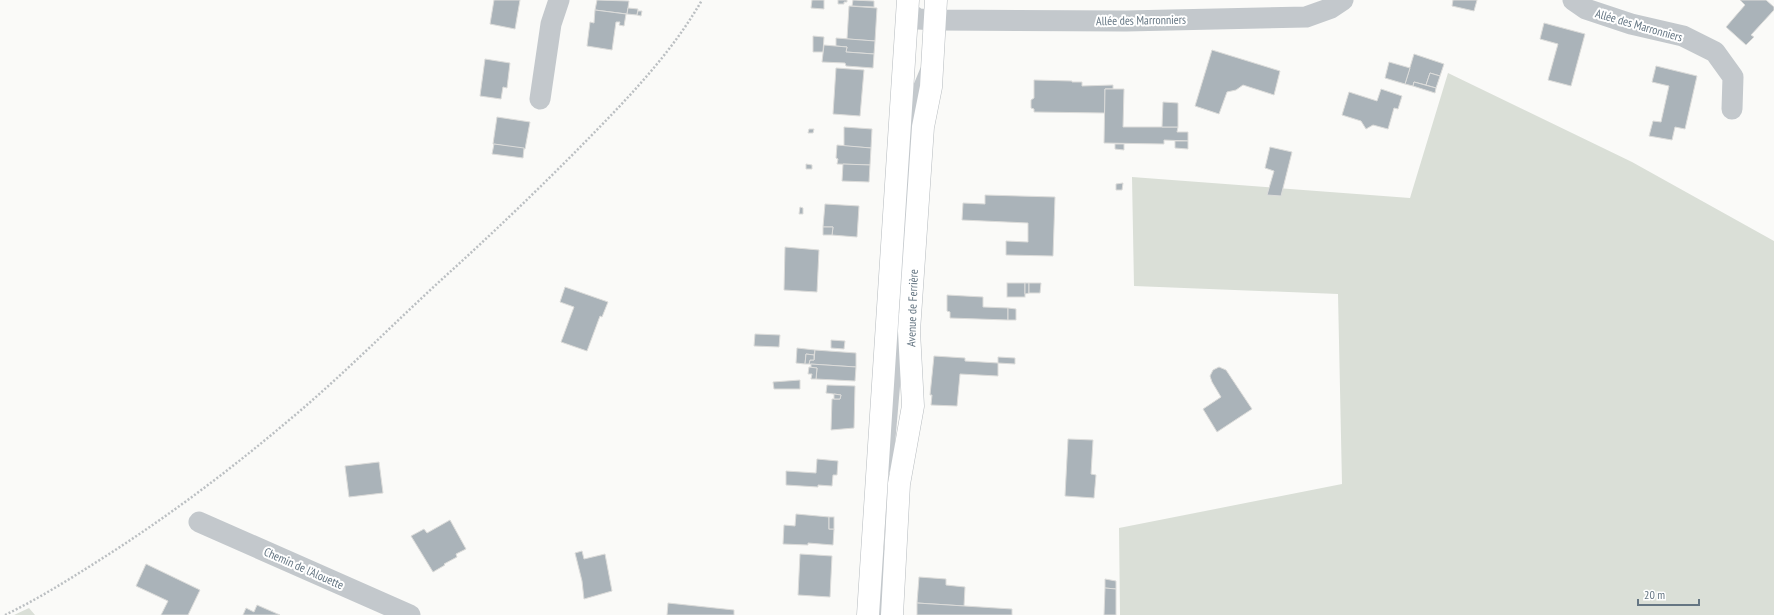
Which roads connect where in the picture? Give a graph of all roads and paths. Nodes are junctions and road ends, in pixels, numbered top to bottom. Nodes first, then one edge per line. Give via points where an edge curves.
1 (559, 0) edge
2 (702, 0) edge
3 (1343, 0) edge
4 (1573, 0) edge
5 (921, 9) edge
6 (933, 52) junction
7 (540, 99) dead end
8 (1732, 109) dead end
9 (887, 478) dead end
10 (199, 522) dead end
11 (884, 542) dead end
12 (5, 615) edge
13 (410, 615) edge
14 (868, 615) edge
15 (879, 615) edge
16 (892, 615) edge

1 - 7 street via 551,24
2 - 12 path via 686,28 622,105 382,336 288,421 145,531 78,574
3 - 5 street, Allée des Marronniers via 1331,8 1306,17 1126,21
4 - 8 street, Allée des Marronniers via 1586,9 1631,24 1683,36 1715,52 1733,78
5 - 6 main road, Avenue de Ferrière
5 - 14 main road, Avenue de Ferrière via 906,40
6 - 9 lane via 918,87 912,114 897,364
6 - 16 main road, Avenue de Ferrière via 931,87 923,127 910,331 912,406 899,484
10 - 13 street, Chemin de l'Alouette
11 - 15 lane

